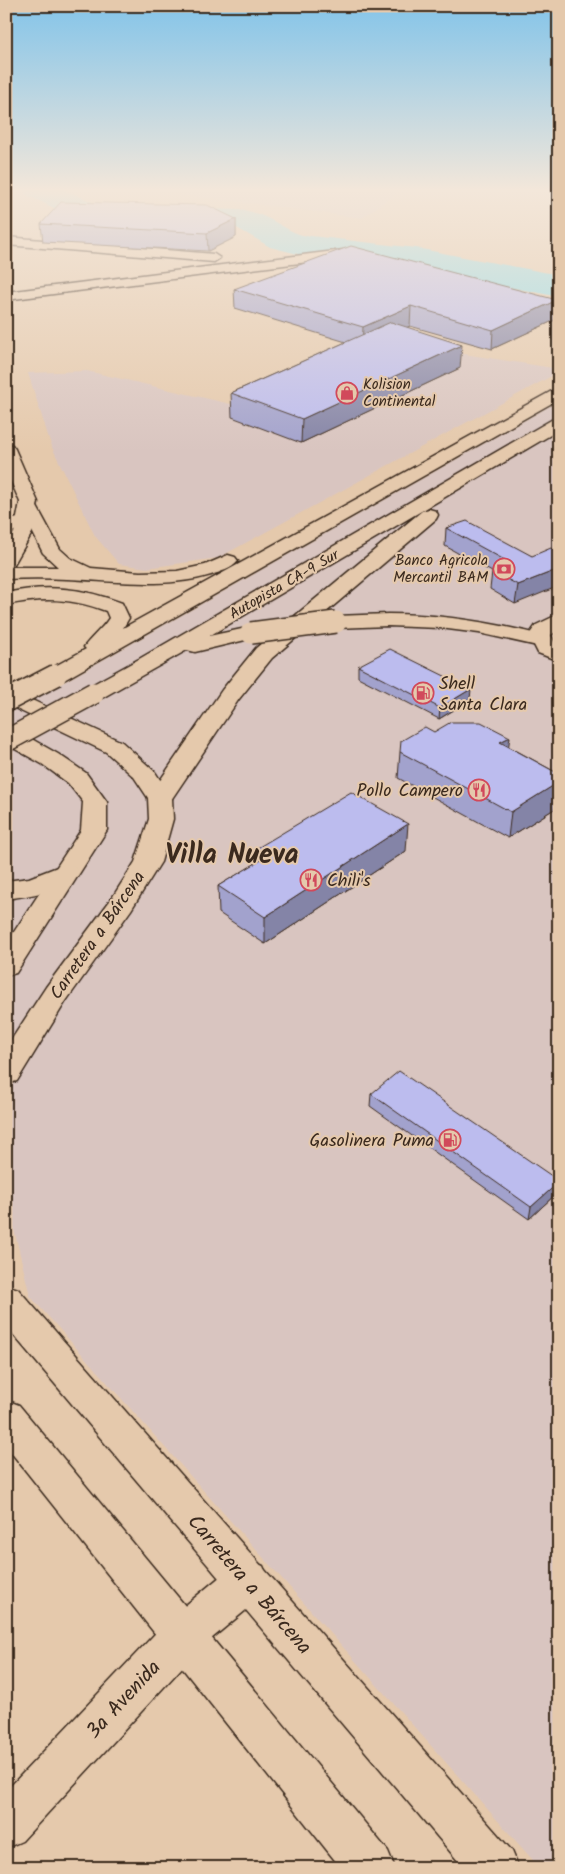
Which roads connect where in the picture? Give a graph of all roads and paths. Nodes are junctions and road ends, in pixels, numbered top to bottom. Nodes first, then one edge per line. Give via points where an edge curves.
1 (159, 276) edge
2 (6, 296) edge
3 (559, 392) edge
4 (559, 423) edge
5 (6, 449) edge
6 (501, 457) junction
7 (344, 511) junction
8 (28, 515) junction
9 (6, 527) edge
10 (6, 562) edge
11 (6, 573) edge
12 (88, 574) junction
13 (6, 599) edge
14 (559, 620) edge
15 (542, 642) junction
16 (559, 655) edge
17 (78, 663) junction
18 (147, 664) junction
19 (6, 694) edge
20 (6, 701) edge
21 (6, 734) edge
22 (6, 741) edge
23 (160, 798) junction
24 (66, 872) junction
25 (6, 890) edge
26 (6, 966) edge
27 (6, 1073) edge
28 (6, 1300) edge
29 (6, 1417) edge
30 (248, 1582) junction
31 (184, 1634) junction
32 (6, 1825) edge
33 (371, 1868) edge
34 (495, 1868) edge

1 - 2 main road
3 - 7 main road, Autopista CA-9 Sur
4 - 6 main road, Autopista CA-9 Sur
5 - 8 main road via 29,502
6 - 18 main road, Autopista CA-9 Sur
6 - 23 main road via 264,653 230,695
7 - 12 main road via 284,530 219,566 195,574 136,578
7 - 17 main road, Autopista CA-9 Sur
8 - 9 main road
8 - 10 main road via 23,533
8 - 12 main road via 38,519 54,554
11 - 12 main road
13 - 17 main road via 42,593 74,593 115,607 119,618 112,630
14 - 15 main road via 543,628
15 - 16 main road
15 - 18 main road, bridge via 492,629 388,619 252,633 197,646
17 - 20 main road, Autopista CA-9 Sur, bridge
18 - 22 main road, Autopista CA-9 Sur, bridge
19 - 23 main road via 114,746 144,772
21 - 24 main road via 77,778 95,802 94,830
23 - 27 main road, Carretera a Bárcena via 161,819 148,862 122,904 56,994
24 - 25 main road via 34,886
24 - 26 main road
28 - 30 main road, Carretera a Bárcena
29 - 31 main road
30 - 31 main road, 3a Avenida
30 - 34 main road, Carretera a Bárcena
31 - 32 main road, 3a Avenida
31 - 33 main road

